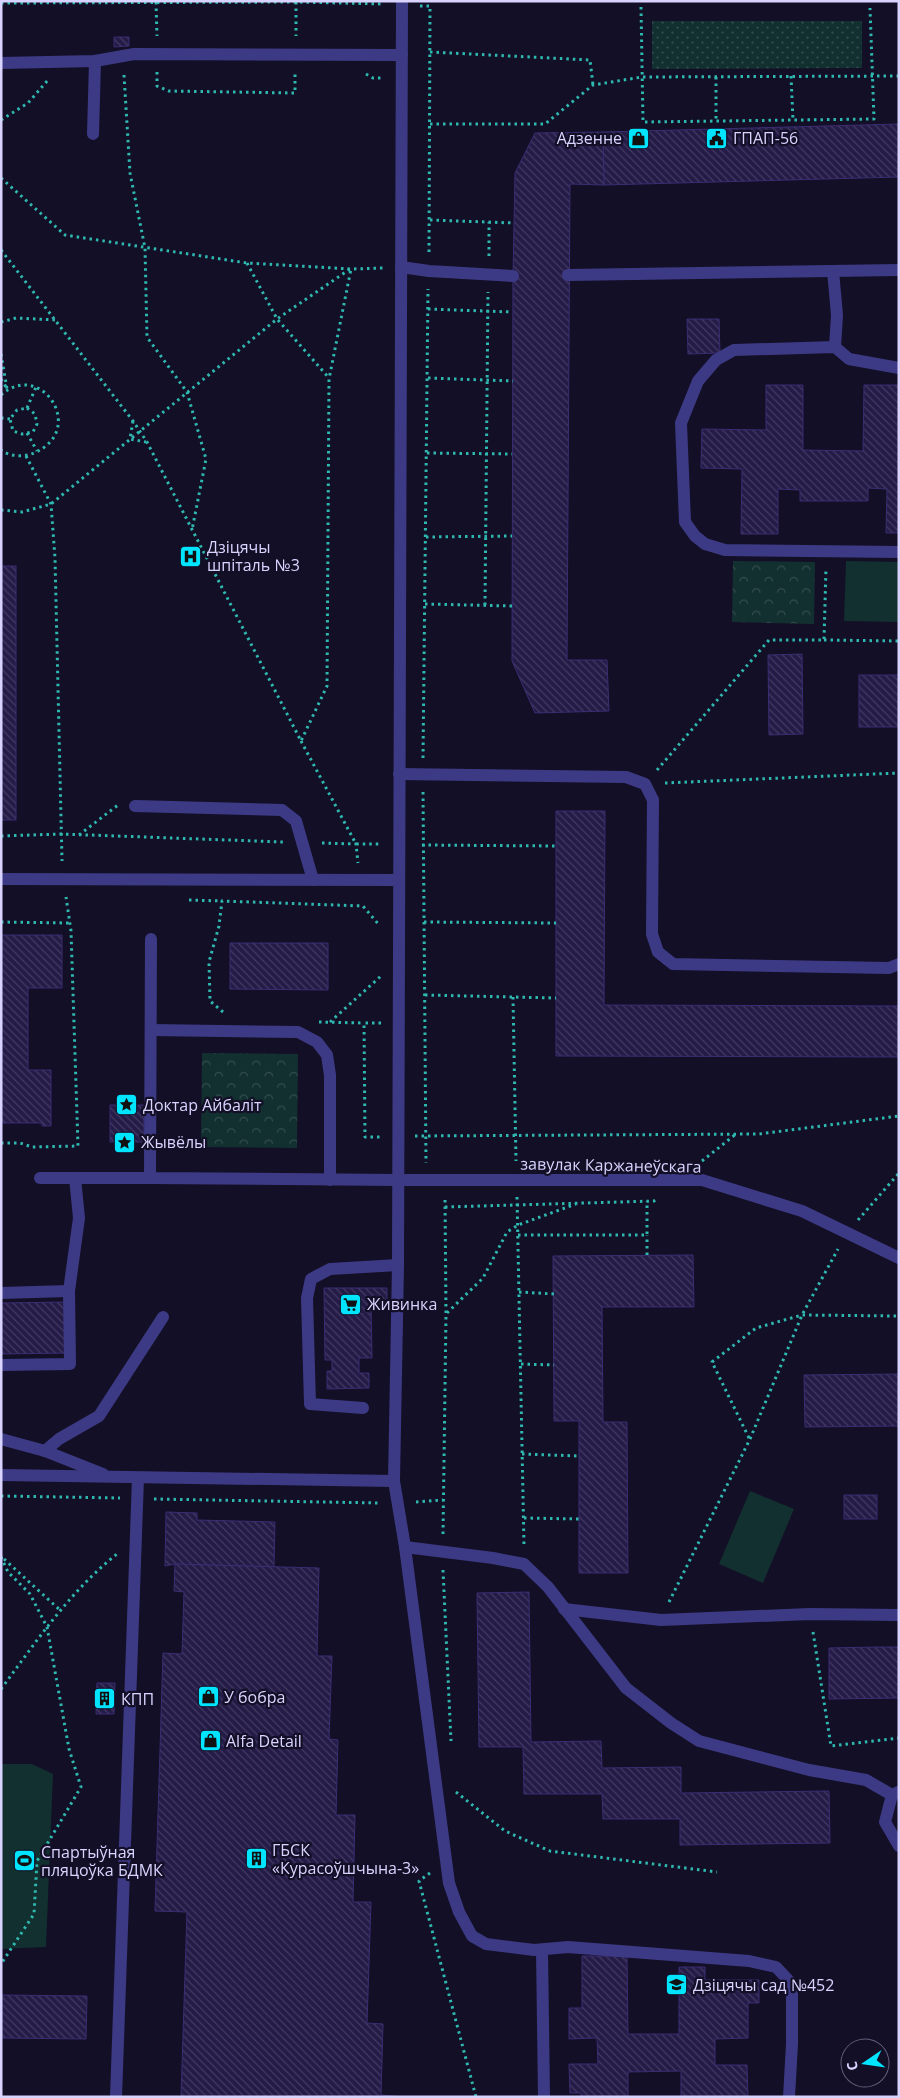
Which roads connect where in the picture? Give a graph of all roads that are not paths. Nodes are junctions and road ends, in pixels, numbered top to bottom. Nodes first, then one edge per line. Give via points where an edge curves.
1 (402, 1) edge
2 (402, 55) junction
3 (95, 61) junction
4 (1, 63) edge
5 (93, 134) dead end
6 (401, 267) junction
7 (899, 270) edge
8 (833, 271) junction
9 (513, 276) dead end
10 (568, 276) dead end
11 (835, 347) junction
12 (899, 368) edge
13 (899, 552) edge
14 (399, 774) junction
15 (130, 803) road end
16 (1, 879) edge
17 (313, 880) junction
18 (399, 880) junction
19 (151, 939) dead end
20 (899, 964) edge
21 (151, 1030) junction
22 (40, 1178) dead end
23 (75, 1178) junction
24 (150, 1178) junction
25 (330, 1180) junction
26 (397, 1180) junction
27 (899, 1258) edge
28 (398, 1265) junction
29 (69, 1291) junction
30 (1, 1292) edge
31 (163, 1317) dead end
32 (1, 1365) edge
33 (362, 1408) dead end
34 (1, 1439) edge
35 (45, 1451) junction
36 (1, 1475) edge
37 (110, 1477) junction
38 (138, 1478) junction
39 (394, 1482) junction
40 (405, 1548) junction
41 (564, 1609) junction
42 (899, 1615) edge
43 (895, 1793) edge
44 (899, 1846) edge
45 (542, 1950) junction
46 (116, 2097) edge
47 (544, 2097) edge
48 (789, 2097) edge

1 - 2 street
2 - 3 street via 296,60 134,54
2 - 6 street
3 - 4 street
3 - 5 street
6 - 9 street
6 - 14 street
7 - 8 street
8 - 10 street
8 - 11 street via 837,315
11 - 12 street via 849,359
11 - 13 street via 734,350 716,360 698,381 681,422 686,522 705,544 725,550
14 - 18 street
14 - 20 street via 626,777 645,784 653,800 652,934 658,952 673,964 888,968
15 - 17 street via 282,810 296,820
16 - 17 street
17 - 18 street
18 - 26 street
19 - 21 street
21 - 24 street
21 - 25 street via 298,1032 317,1042 327,1055 330,1074
22 - 23 street, завулак Каржанеўскага
23 - 24 street, завулак Каржанеўскага
23 - 29 street via 79,1218
24 - 25 street, завулак Каржанеўскага
25 - 26 street, завулак Каржанеўскага
26 - 27 street, завулак Каржанеўскага via 702,1180 802,1211
26 - 28 street
28 - 33 street via 330,1270 311,1279 307,1298 310,1404
28 - 39 street
29 - 30 street
29 - 32 street via 70,1364
31 - 35 street via 100,1416 59,1439
34 - 35 street
35 - 37 street
36 - 37 street
37 - 38 street
38 - 39 street
38 - 46 street
39 - 40 street
40 - 41 street via 524,1564 548,1587
40 - 45 street via 449,1883 472,1936 486,1944
41 - 42 street via 661,1620 810,1614
41 - 43 street via 626,1688 699,1741 808,1770 866,1780
43 - 44 street via 885,1822
45 - 47 street
45 - 48 street via 568,1947 749,1961 776,1967 792,1984

